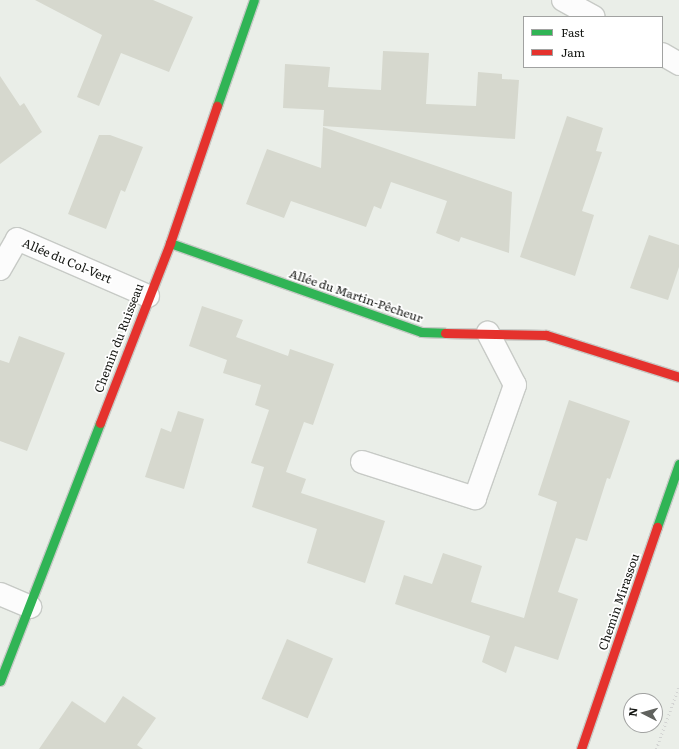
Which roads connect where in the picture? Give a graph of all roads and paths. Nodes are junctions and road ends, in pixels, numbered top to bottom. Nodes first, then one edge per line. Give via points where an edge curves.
1 (254, 0) edge
2 (563, 0) edge
3 (592, 16) edge
4 (663, 55) edge
5 (679, 64) edge
6 (170, 242) junction
7 (0, 269) edge
8 (148, 296) junction
9 (488, 333) junction
10 (679, 377) edge
11 (362, 462) dead end
12 (679, 464) edge
13 (0, 594) edge
14 (30, 607) junction
15 (0, 681) edge
16 (679, 686) edge
17 (581, 749) edge
18 (656, 749) edge

1 - 6 street, Chemin du Ruisseau
2 - 3 street
4 - 5 street
6 - 8 street, Chemin du Ruisseau
6 - 9 street, Allée du Martin-Pêcheur via 421,332
7 - 8 street, Allée du Col-Vert via 17,239
8 - 14 street, Chemin du Ruisseau
9 - 10 street, Allée du Martin-Pêcheur via 546,335
9 - 11 street via 515,385 475,498
12 - 17 street, Chemin Mirassou
13 - 14 street
14 - 15 street, Chemin du Ruisseau
16 - 18 path

